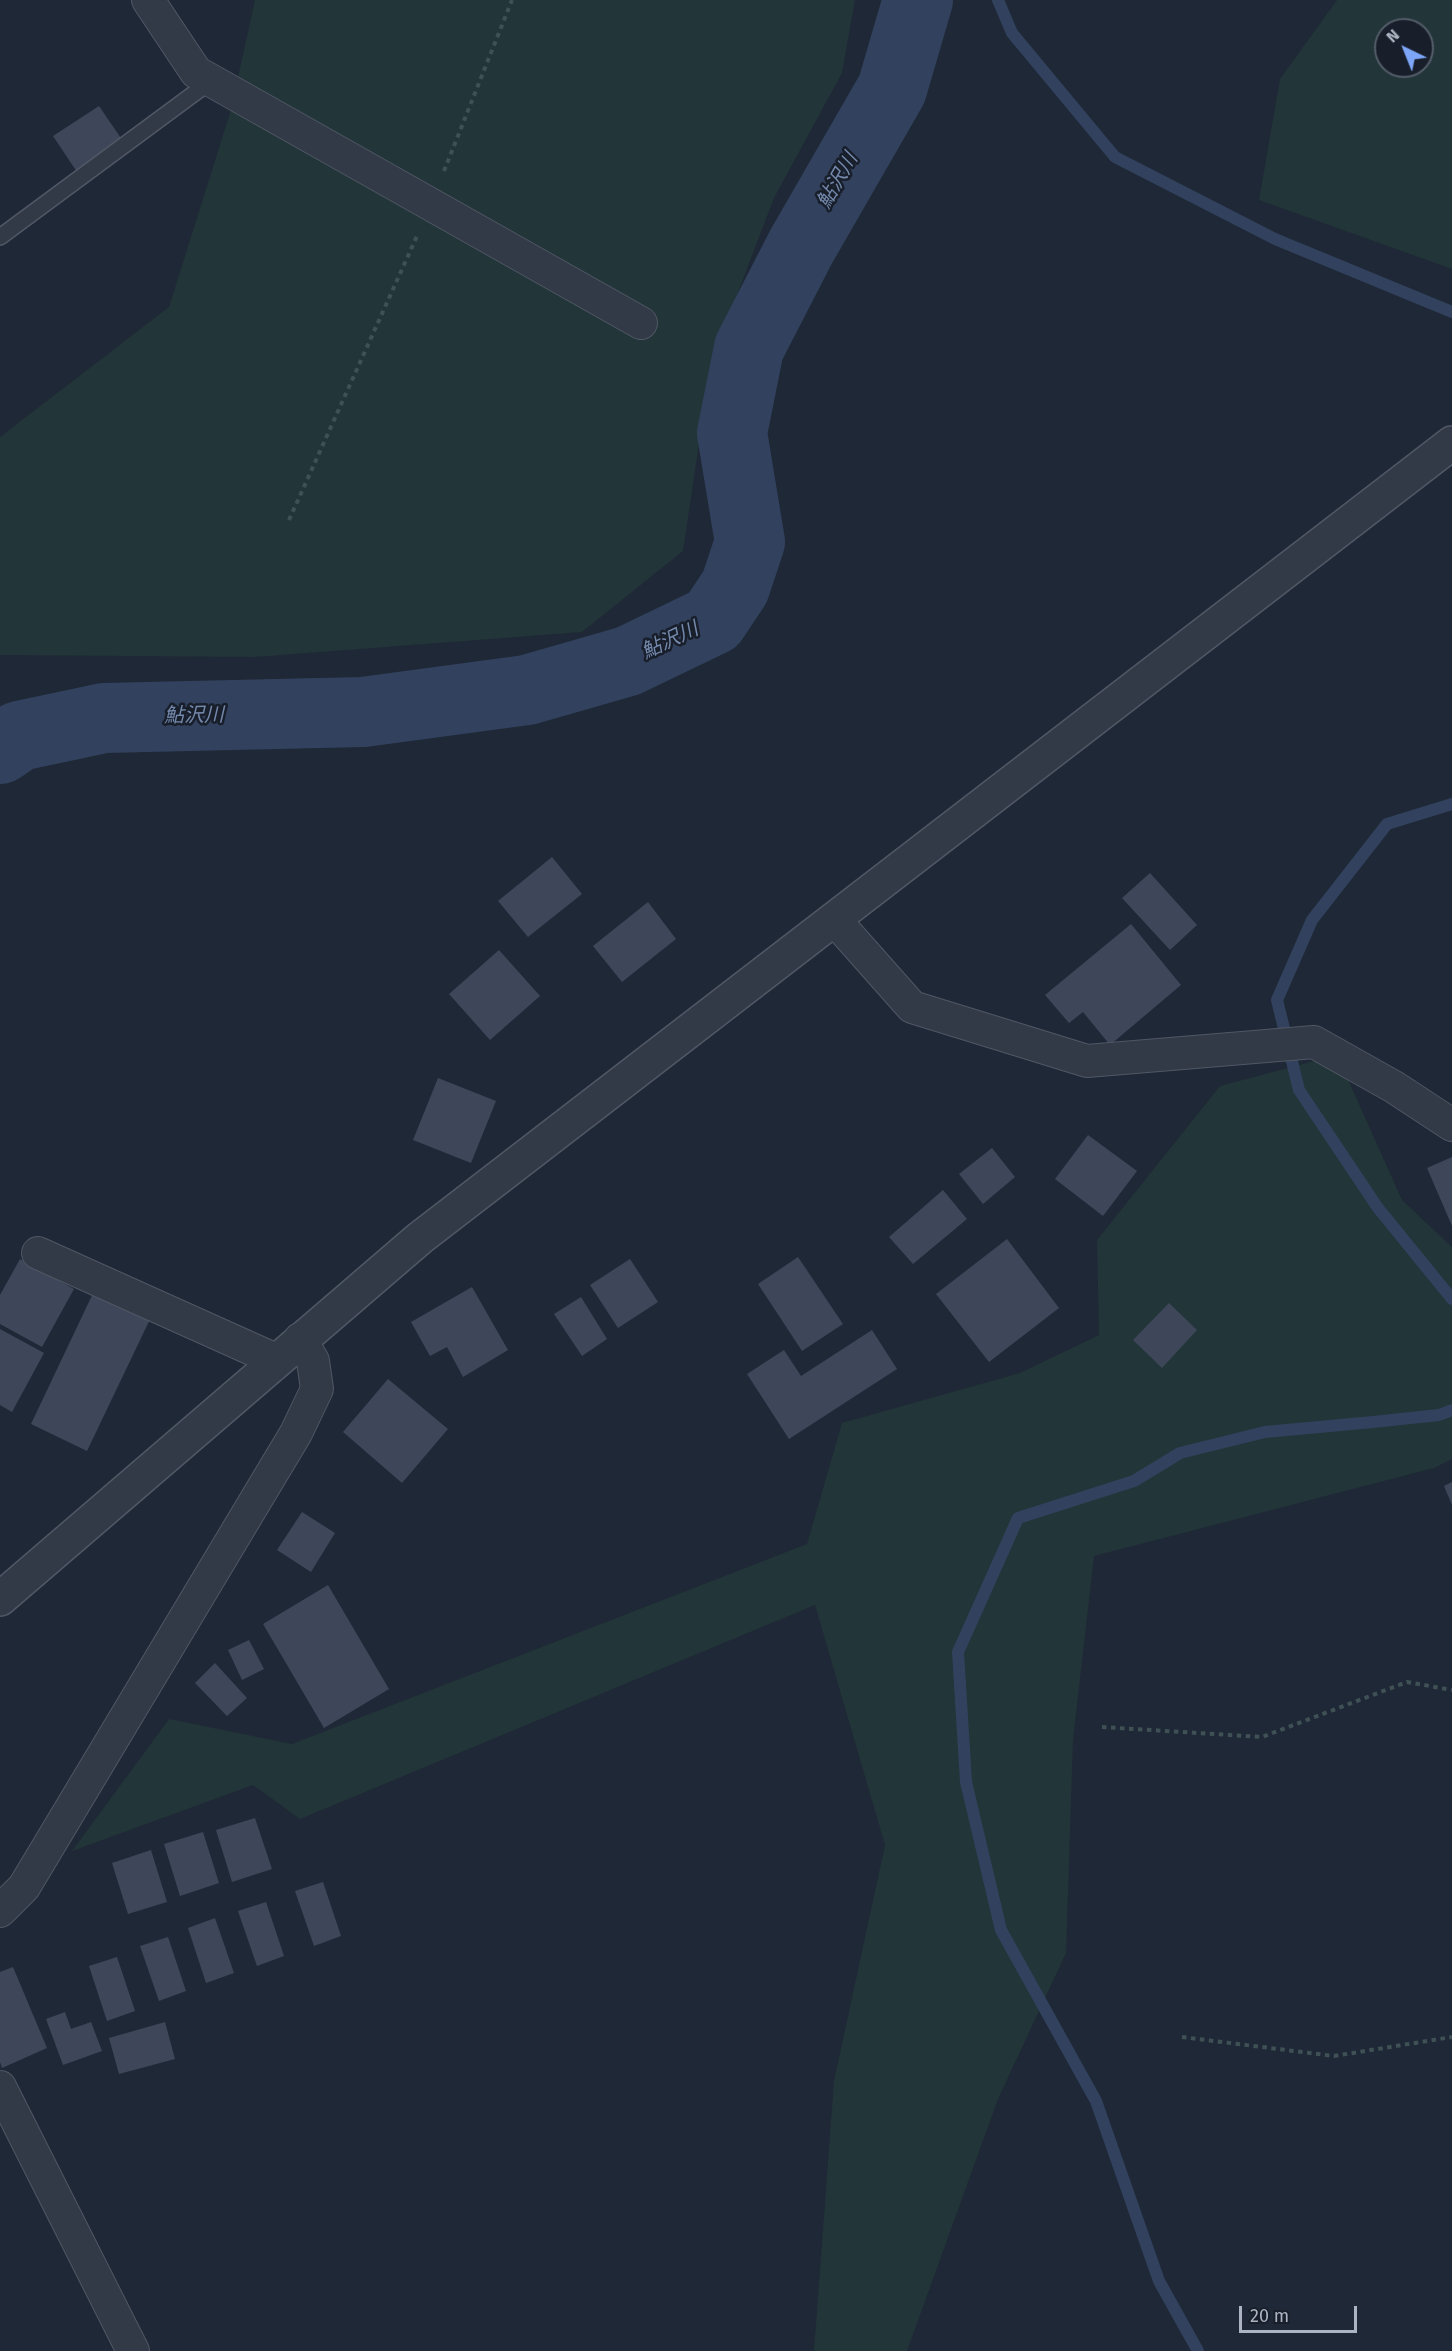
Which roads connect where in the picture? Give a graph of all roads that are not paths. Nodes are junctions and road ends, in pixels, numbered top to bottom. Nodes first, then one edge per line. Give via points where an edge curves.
1 (148, 0) edge
2 (211, 81) junction
3 (0, 237) edge
4 (641, 323) dead end
5 (1452, 443) edge
6 (834, 919) junction
7 (1452, 1125) edge
8 (38, 1252) dead end
9 (300, 1339) junction
10 (276, 1360) junction
11 (0, 1599) edge
12 (0, 1911) edge
13 (0, 2087) edge
14 (133, 2351) edge

1 - 2 street via 196,72
2 - 3 lane
2 - 4 street
5 - 6 street
6 - 7 street via 912,1007 1087,1061 1314,1042
6 - 9 street via 420,1238
8 - 10 street
9 - 10 street
9 - 12 street via 313,1361 317,1389 296,1433 24,1887
10 - 11 street
13 - 14 street

